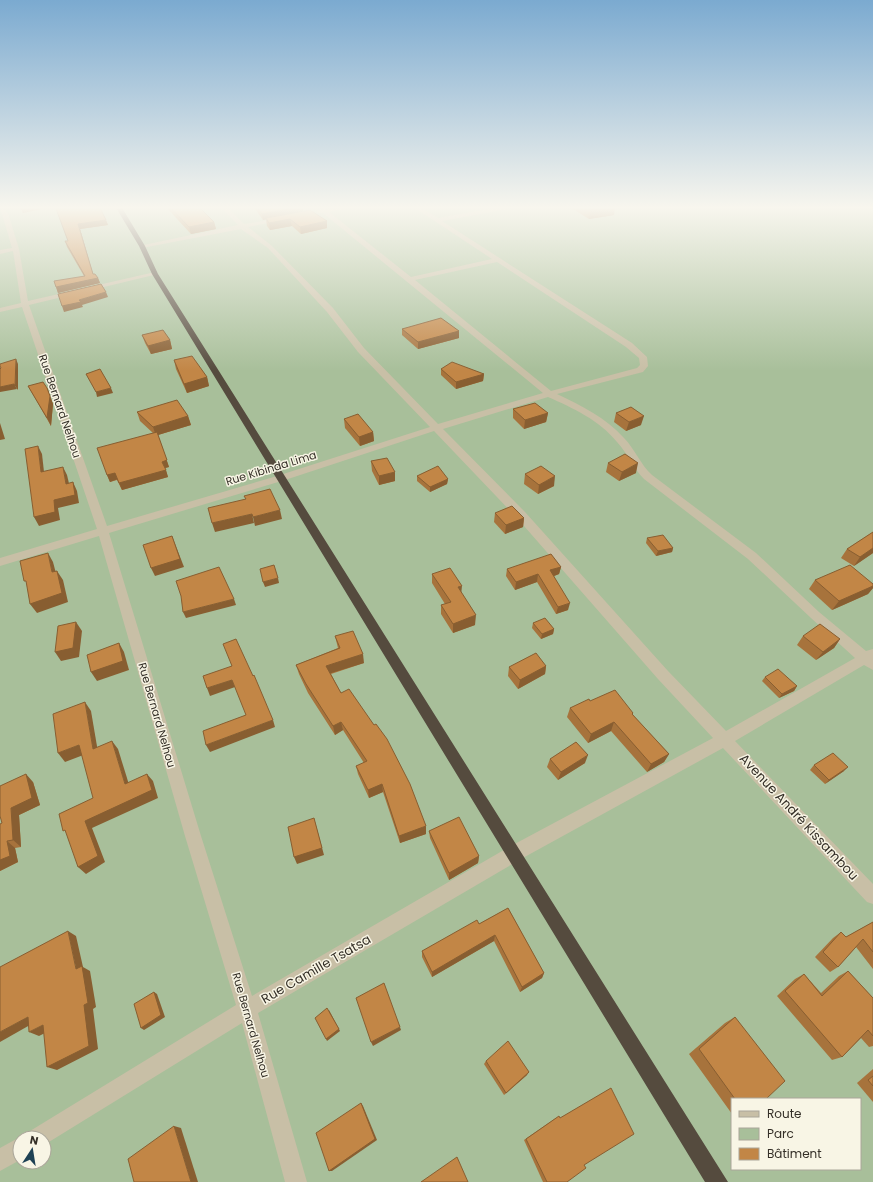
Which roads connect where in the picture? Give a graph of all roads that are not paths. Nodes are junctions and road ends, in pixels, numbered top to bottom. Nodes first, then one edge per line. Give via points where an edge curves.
1 (18, 261) edge
2 (149, 261) edge
3 (283, 261) edge
4 (388, 261) edge
5 (492, 261) edge
6 (499, 261) edge
7 (155, 274) junction
8 (410, 279) junction
9 (25, 304) junction
10 (0, 310) edge
11 (549, 394) junction
12 (438, 427) junction
13 (282, 478) junction
14 (103, 531) junction
15 (0, 562) edge
16 (870, 660) edge
17 (725, 739) junction
18 (515, 853) junction
19 (873, 896) edge
20 (247, 1009) junction
21 (50, 1130) edge
22 (12, 1153) edge
23 (0, 1160) edge
24 (296, 1182) edge
25 (717, 1182) edge

1 - 9 street, Rue Bernard Nelhou
2 - 7 highway
3 - 12 street, Avenue André Kissambou via 330,310 361,350
4 - 8 street
5 - 8 street
6 - 11 street, Rue Kibinda Lima via 629,345 645,362 640,370
7 - 9 street
7 - 13 highway
8 - 11 street
9 - 10 street
9 - 14 street, Rue Bernard Nelhou
11 - 12 street, Rue Kibinda Lima
11 - 16 street via 585,410 601,423 621,440 648,478 752,556
12 - 13 street, Rue Kibinda Lima
12 - 17 street, Avenue André Kissambou via 522,515 653,663
13 - 14 street, Rue Kibinda Lima
13 - 18 highway
14 - 15 street, Rue Kibinda Lima
14 - 20 street, Rue Bernard Nelhou
16 - 17 street, Rue Camille Tsatsa
17 - 18 street, Rue Camille Tsatsa
17 - 19 street, Avenue André Kissambou
18 - 20 street, Rue Camille Tsatsa
18 - 25 highway
20 - 21 street, Rue Camille Tsatsa
20 - 24 street, Rue Bernard Nelhou
22 - 23 street

